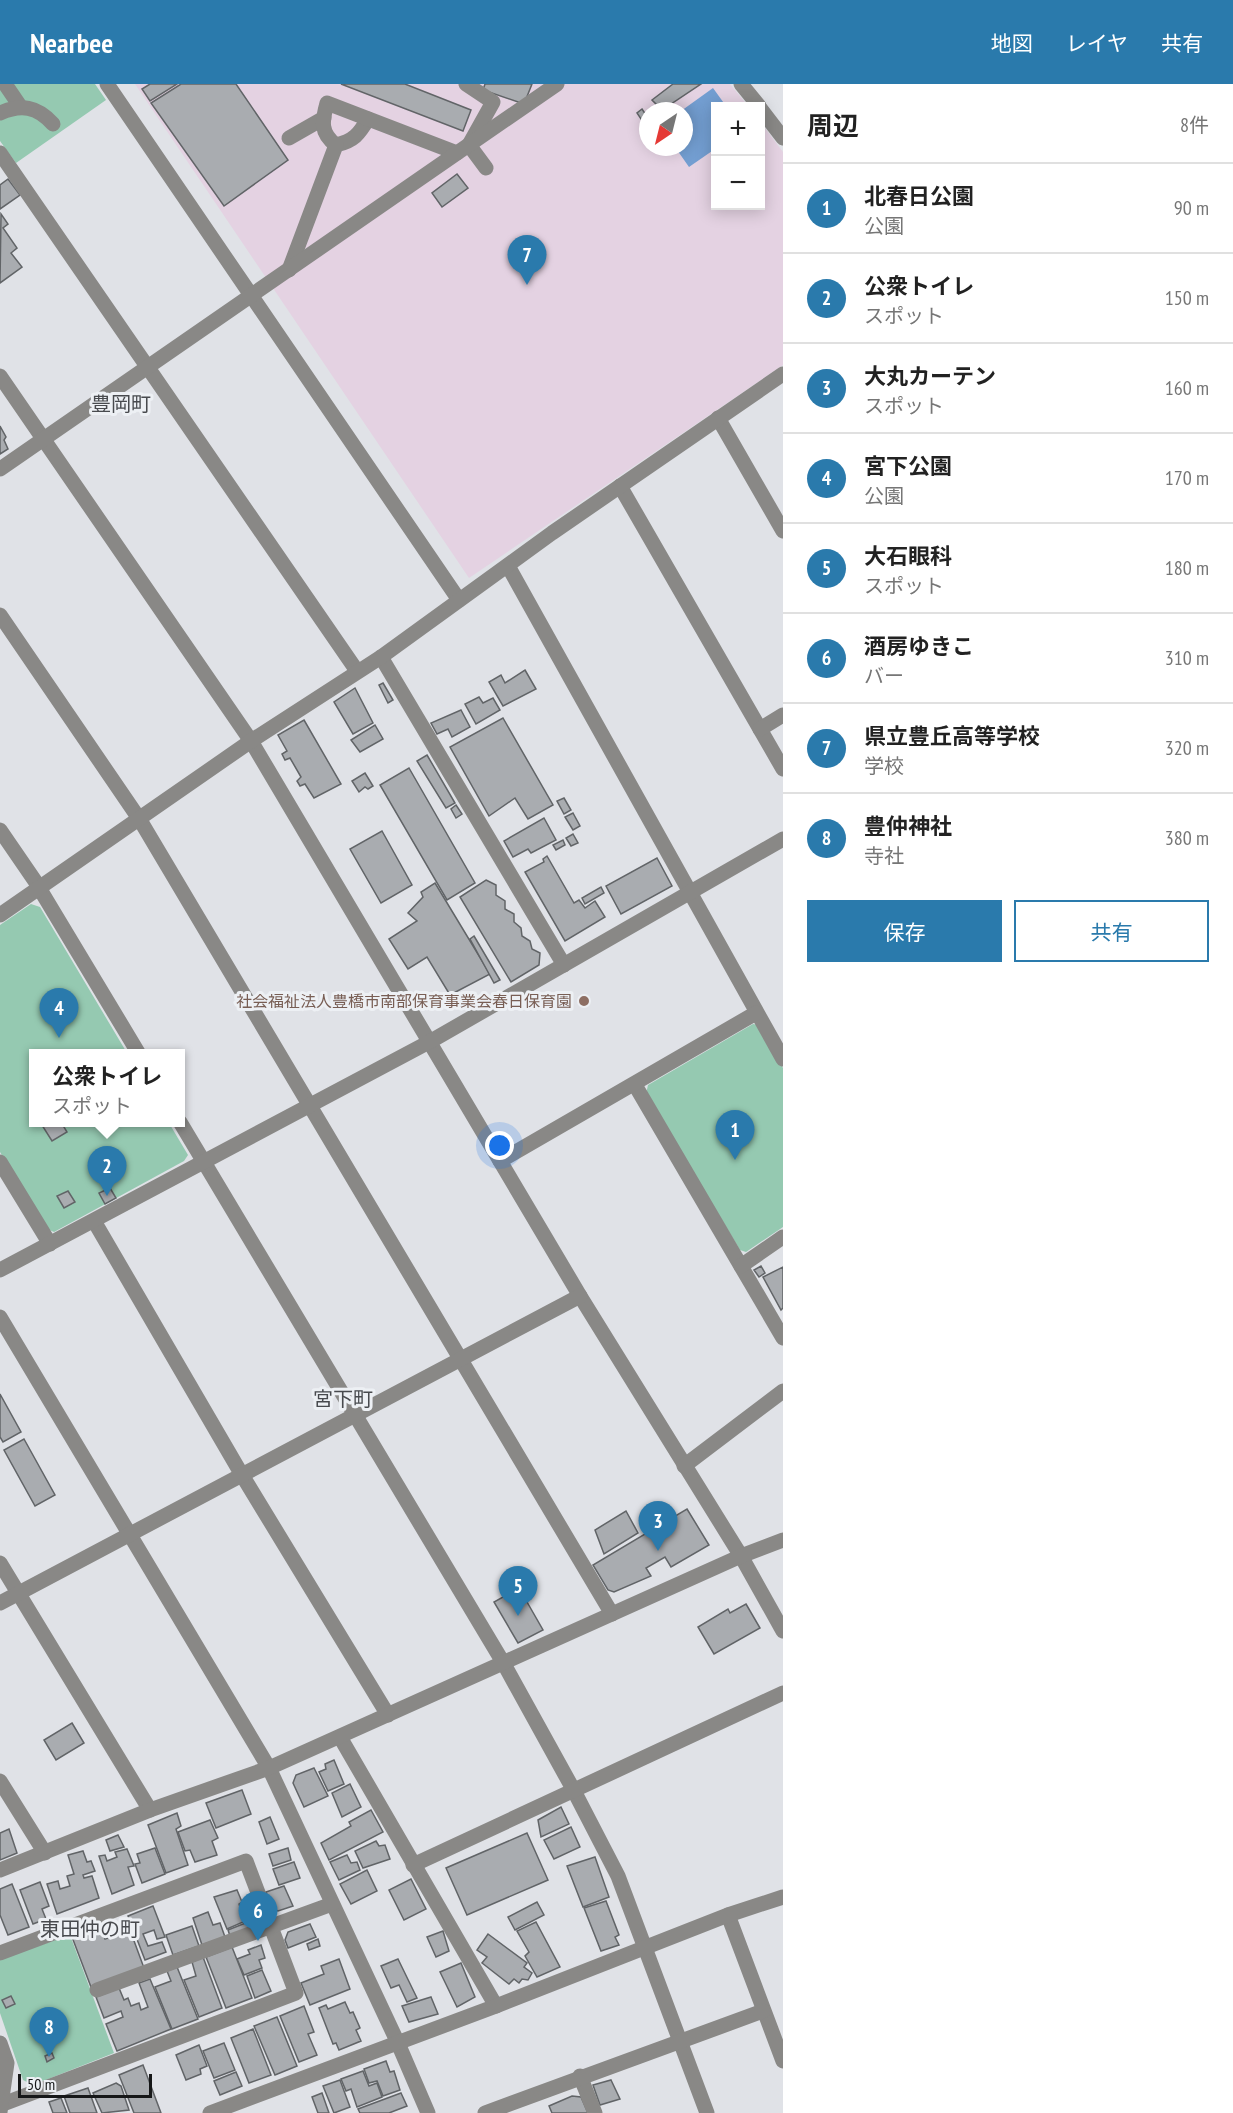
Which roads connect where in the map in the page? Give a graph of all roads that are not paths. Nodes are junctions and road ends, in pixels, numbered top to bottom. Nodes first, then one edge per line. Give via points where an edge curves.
1 (5, 84) edge
2 (107, 84) edge
3 (466, 84) edge
4 (557, 84) edge
5 (741, 84) edge
6 (493, 102) junction
7 (756, 102) edge
8 (20, 106) junction
9 (519, 110) junction
10 (765, 112) edge
11 (0, 113) edge
12 (324, 118) junction
13 (368, 119) junction
14 (53, 124) dead end
15 (780, 129) edge
16 (289, 138) dead end
17 (336, 145) junction
18 (463, 149) junction
19 (0, 153) edge
20 (486, 168) dead end
21 (290, 270) junction
22 (251, 297) junction
23 (148, 368) junction
24 (783, 374) edge
25 (0, 376) edge
26 (718, 418) junction
27 (44, 439) junction
28 (0, 469) edge
29 (620, 486) junction
30 (783, 531) edge
31 (508, 566) junction
32 (459, 600) junction
33 (0, 615) edge
34 (381, 657) junction
35 (357, 671) junction
36 (783, 715) edge
37 (760, 729) junction
38 (251, 741) junction
39 (783, 769) edge
40 (140, 820) junction
41 (0, 830) edge
42 (783, 839) edge
43 (39, 888) junction
44 (690, 893) junction
45 (0, 915) edge
46 (564, 965) junction
47 (756, 1013) junction
48 (431, 1041) junction
49 (137, 1049) edge
50 (783, 1059) edge
51 (635, 1085) junction
52 (309, 1106) junction
53 (183, 1127) edge
54 (500, 1161) junction
55 (0, 1162) edge
56 (204, 1162) junction
57 (94, 1221) junction
58 (783, 1237) edge
59 (50, 1244) junction
60 (741, 1266) junction
61 (0, 1270) edge
62 (580, 1296) junction
63 (0, 1317) edge
64 (783, 1338) edge
65 (460, 1359) junction
66 (783, 1391) edge
67 (355, 1415) junction
68 (684, 1466) junction
69 (242, 1475) junction
70 (128, 1535) junction
71 (783, 1540) edge
72 (741, 1556) junction
73 (0, 1563) edge
74 (17, 1594) junction
75 (0, 1603) edge
76 (612, 1614) junction
77 (783, 1631) edge
78 (504, 1664) junction
79 (783, 1693) edge
80 (388, 1715) junction
81 (340, 1737) junction
82 (269, 1768) junction
83 (0, 1781) edge
84 (573, 1789) junction
85 (150, 1810) junction
86 (45, 1853) junction
87 (413, 1864) junction
88 (0, 1870) edge
89 (783, 1897) edge
90 (332, 1904) junction
91 (728, 1915) junction
92 (271, 1927) junction
93 (645, 1947) junction
94 (0, 1953) edge
95 (97, 1990) dead end
96 (496, 2006) junction
97 (763, 2011) junction
98 (397, 2041) junction
99 (679, 2041) junction
100 (0, 2043) edge
101 (783, 2061) edge
102 (580, 2076) junction
103 (1, 2108) edge
104 (210, 2113) edge
105 (428, 2113) edge
106 (485, 2113) edge
107 (595, 2113) edge
108 (707, 2113) edge

1 - 8 street
2 - 22 street
3 - 6 street
4 - 9 street
5 - 7 street
6 - 9 street
6 - 18 street
8 - 11 street
8 - 14 street via 32,108
9 - 18 street
10 - 15 street
12 - 13 street via 327,103
12 - 16 street
12 - 17 street via 322,125 327,138
13 - 17 street via 359,134
13 - 18 street
17 - 21 street
18 - 20 street
18 - 21 street
19 - 23 street
21 - 22 street
22 - 23 street
22 - 32 street
23 - 27 street
23 - 35 street
24 - 26 street
25 - 27 street
26 - 29 street
26 - 30 street
27 - 28 street
27 - 38 street
29 - 31 street
29 - 37 street
31 - 32 street
31 - 44 street
32 - 34 street
33 - 40 street
34 - 35 street
34 - 46 street
35 - 38 street
36 - 37 street
37 - 39 street
38 - 40 street
38 - 48 street
40 - 43 street
40 - 52 street
41 - 43 street
42 - 44 street
43 - 45 street
43 - 49 street
44 - 46 street
44 - 47 street
46 - 48 street
47 - 50 street
47 - 51 street
48 - 52 street
48 - 54 street
51 - 54 street
51 - 60 street
52 - 56 street
52 - 65 street
53 - 56 street
54 - 62 street
55 - 59 street
56 - 57 street
56 - 67 street
57 - 59 street
57 - 69 street
58 - 60 street
59 - 61 street
60 - 64 street
62 - 65 street
62 - 68 street
63 - 70 street
65 - 67 street
65 - 76 street
66 - 68 street
67 - 69 street
67 - 78 street
68 - 72 street
69 - 70 street
69 - 80 street
70 - 74 street
70 - 82 street
71 - 72 street
72 - 76 street
72 - 77 street
73 - 74 street
74 - 75 street
74 - 85 street
76 - 78 street
78 - 80 street
78 - 84 street
79 - 84 street
80 - 81 street
81 - 82 street
81 - 87 street
82 - 85 street
82 - 90 street
83 - 86 street
84 - 87 street
84 - 93 street via 618,1876
85 - 86 street
86 - 88 street
87 - 96 street
89 - 91 street
90 - 92 street
90 - 98 street
91 - 93 street
91 - 97 street
92 - 94 street via 246,1861
92 - 95 street
92 - 103 street via 296,1994
93 - 96 street
93 - 99 street
96 - 98 street
97 - 99 street
97 - 101 street
98 - 104 street
98 - 105 street
99 - 102 street
99 - 108 street
100 - 103 street via 7,2063
102 - 106 street
102 - 107 street

